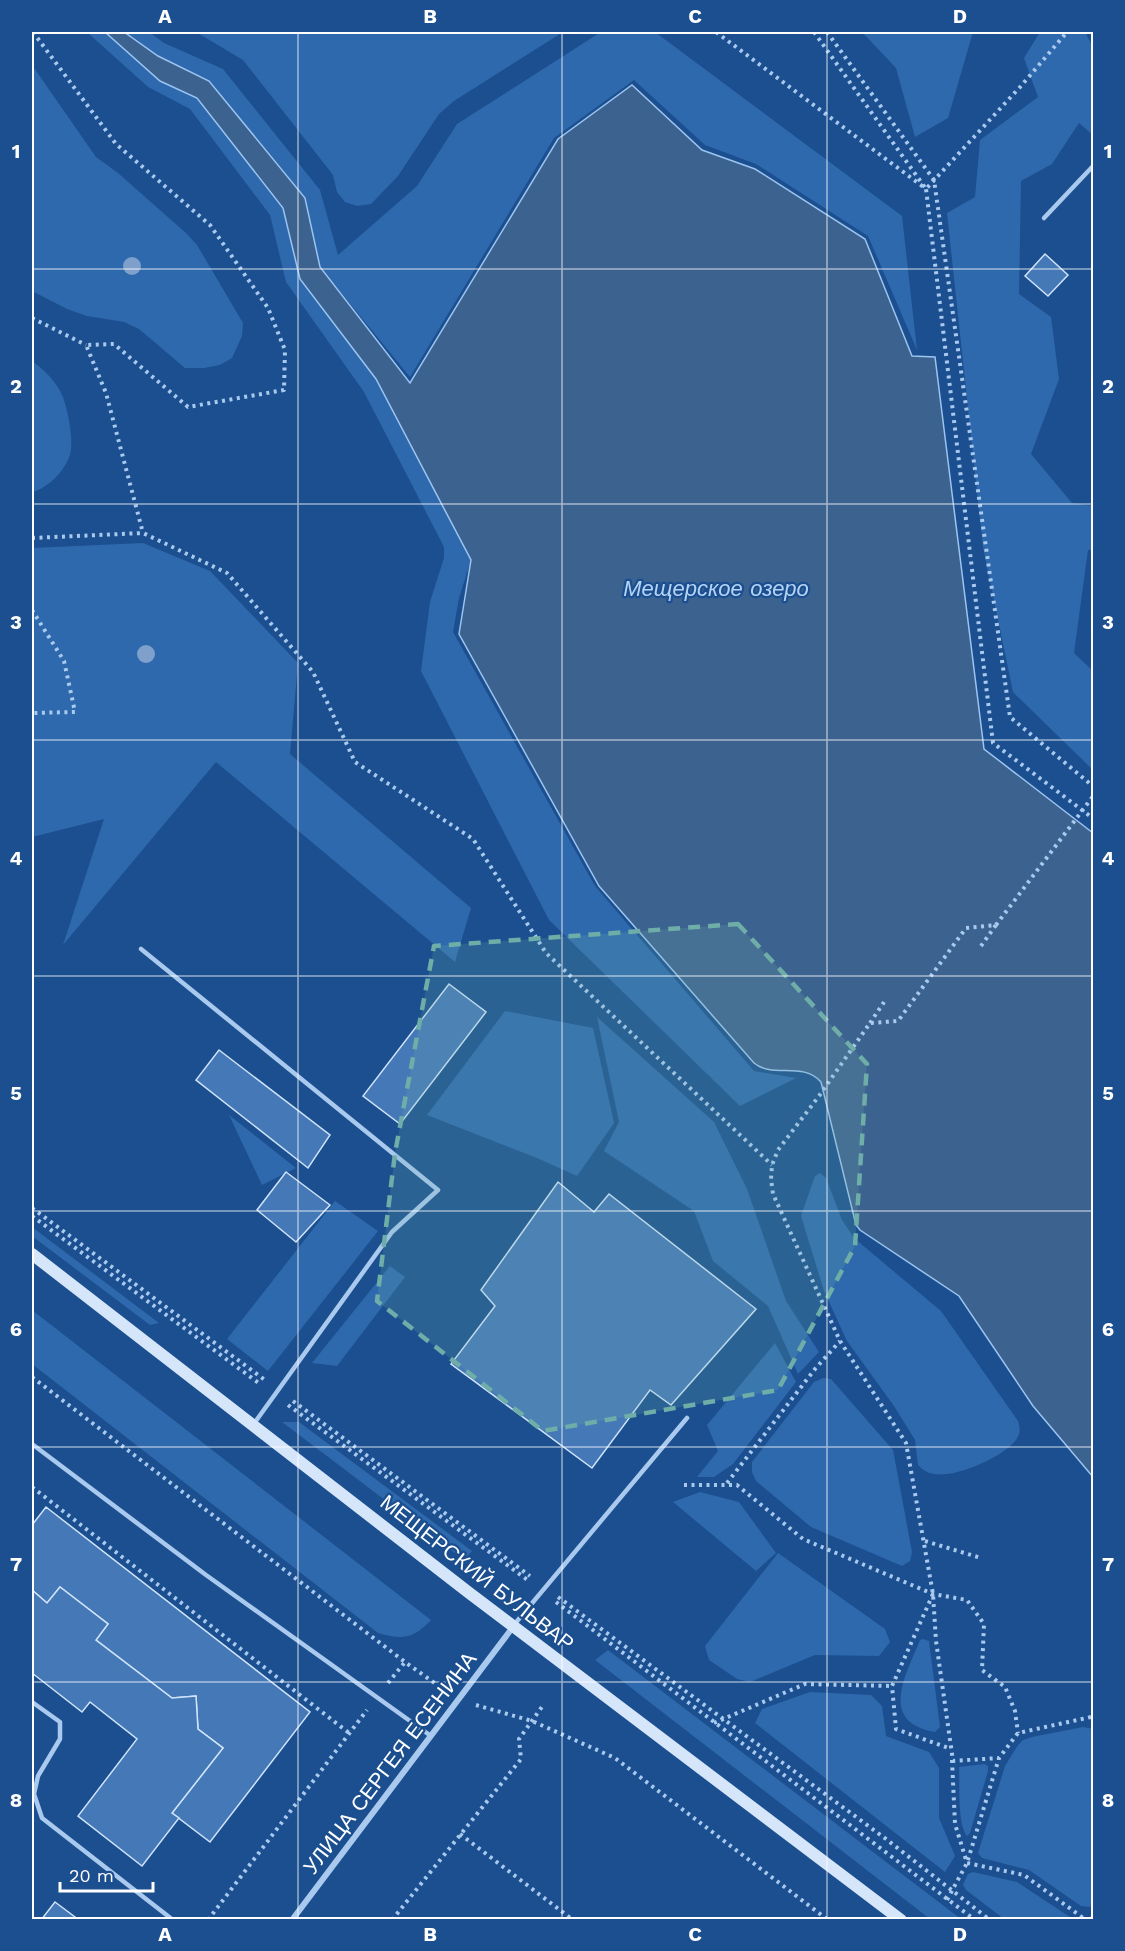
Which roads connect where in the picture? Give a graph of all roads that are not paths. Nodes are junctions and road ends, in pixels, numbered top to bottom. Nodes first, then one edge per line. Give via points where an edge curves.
1 (1094, 165) edge
2 (1044, 218) dead end
3 (141, 949) dead end
4 (32, 1254) edge
5 (687, 1418) dead end
6 (253, 1425) junction
7 (32, 1444) edge
8 (513, 1626) junction
9 (32, 1702) edge
10 (431, 1736) junction
11 (33, 1795) edge
12 (173, 1920) edge
13 (292, 1920) edge
14 (902, 1920) edge

1 - 2 lane
3 - 6 lane via 438,1190 392,1232
4 - 6 main road, МЕЩЕРСКИЙ БУЛЬВАР
5 - 8 lane
6 - 8 main road, МЕЩЕРСКИЙ БУЛЬВАР
7 - 10 lane
8 - 10 street, УЛИЦА СЕРГЕЯ ЕСЕНИНА
8 - 14 main road, МЕЩЕРСКИЙ БУЛЬВАР
9 - 11 lane via 60,1722 60,1739 38,1776
10 - 13 street, УЛИЦА СЕРГЕЯ ЕСЕНИНА
11 - 12 lane via 42,1818

